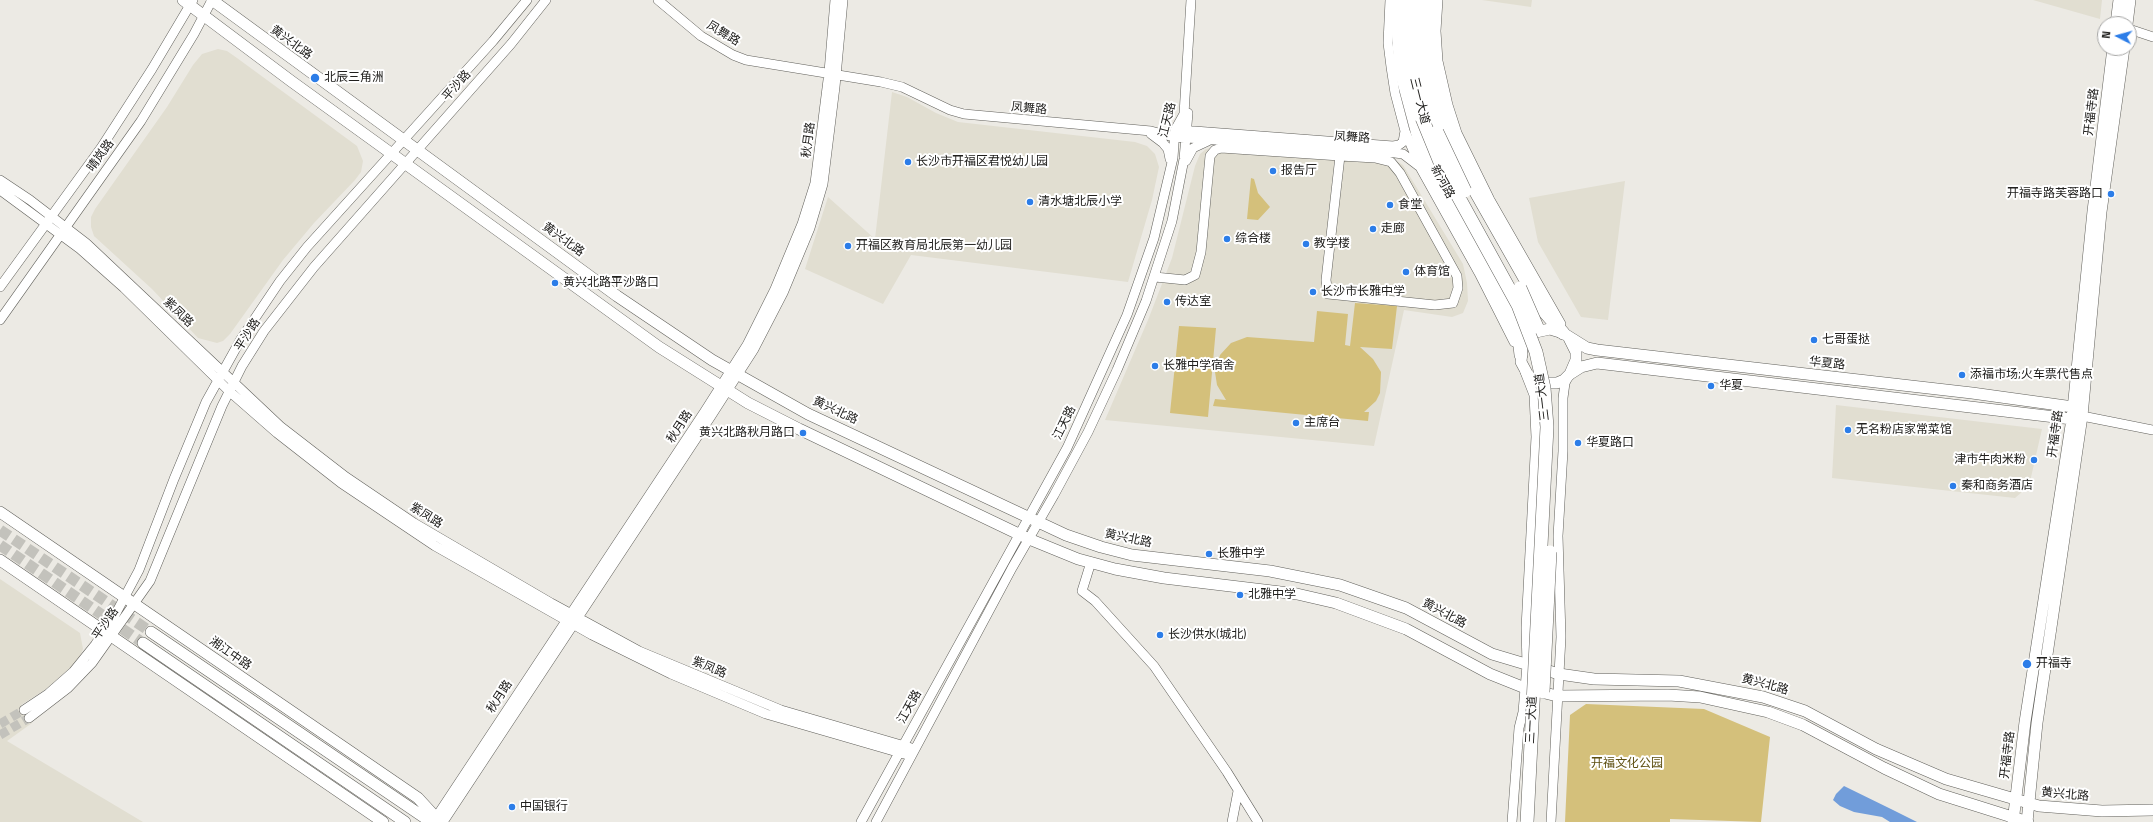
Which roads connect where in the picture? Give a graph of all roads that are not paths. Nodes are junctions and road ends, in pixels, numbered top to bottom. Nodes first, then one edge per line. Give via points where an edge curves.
1 (212, 0) edge
2 (527, 0) edge
3 (546, 0) edge
4 (658, 0) edge
5 (835, 0) edge
6 (843, 0) edge
7 (1191, 0) edge
8 (1195, 0) edge
9 (1390, 0) edge
10 (1398, 0) edge
11 (1408, 0) edge
12 (1420, 0) edge
13 (1430, 0) edge
14 (1438, 0) edge
15 (2119, 0) edge
16 (2130, 0) edge
17 (188, 2) edge
18 (204, 16) junction
19 (2117, 16) edge
20 (2128, 16) edge
21 (1428, 22) junction
22 (1398, 26) junction
23 (2137, 32) edge
24 (2153, 37) edge
25 (1415, 56) junction
26 (2112, 56) edge
27 (2123, 56) edge
28 (833, 73) junction
29 (1421, 96) junction
30 (1188, 114) junction
31 (1444, 122) junction
32 (1138, 130) junction
33 (1411, 130) junction
34 (1203, 132) junction
35 (1175, 133) junction
36 (1186, 134) junction
37 (404, 140) junction
38 (1215, 140) junction
39 (417, 150) junction
40 (392, 153) junction
41 (1340, 156) junction
42 (406, 164) junction
43 (1420, 167) junction
44 (1170, 170) junction
45 (1183, 170) junction
46 (0, 180) edge
47 (0, 190) edge
48 (48, 220) junction
49 (62, 230) junction
50 (1155, 277) junction
51 (0, 287) edge
52 (0, 320) edge
53 (1566, 335) junction
54 (1522, 362) junction
55 (734, 373) junction
56 (1570, 374) junction
57 (220, 376) junction
58 (231, 387) junction
59 (724, 388) junction
60 (2073, 406) junction
61 (2077, 418) junction
62 (2153, 430) edge
63 (0, 512) edge
64 (1034, 520) junction
65 (1024, 536) junction
66 (0, 560) edge
67 (1091, 562) junction
68 (130, 601) junction
69 (571, 619) junction
70 (151, 632) tunnel mouth
71 (108, 634) junction
72 (143, 643) tunnel mouth
73 (1527, 665) junction
74 (1559, 674) junction
75 (1525, 688) junction
76 (1557, 696) junction
77 (24, 710) tunnel mouth
78 (30, 718) tunnel mouth
79 (900, 749) junction
80 (913, 752) junction
81 (1238, 791) junction
82 (2016, 799) junction
83 (2029, 803) junction
84 (2153, 810) edge
85 (2014, 820) edge
86 (437, 821) edge
87 (383, 822) edge
88 (405, 822) edge
89 (861, 822) edge
90 (876, 822) edge
91 (1232, 822) edge
92 (1258, 822) edge
93 (1512, 822) edge
94 (1527, 822) edge
95 (1535, 822) edge
96 (1551, 822) edge
97 (2027, 822) edge

1 - 18 street, 晴岚路
1 - 37 main road, 黄兴北路
2 - 37 street, 平沙路
3 - 39 street, 平沙路
4 - 28 street, 凤舞路 via 701,36 732,55 746,60
5 - 28 street, 秋月路
6 - 28 street, 秋月路
7 - 35 street, 江天路 via 1184,114
8 - 30 street, 江天路
9 - 33 street, 新河路 via 1388,43 1395,92
10 - 22 highway
11 - 25 highway, 三一大道 via 1408,25
12 - 25 highway, 三一大道
13 - 21 highway
14 - 53 street via 1438,61 1457,133 1490,200
15 - 19 main road
16 - 20 main road
17 - 18 main road, 黄兴北路
17 - 48 street, 晴岚路 via 152,69 101,148
18 - 40 main road, 黄兴北路
18 - 49 street, 晴岚路 via 141,122
21 - 25 highway
21 - 31 highway via 1431,71
22 - 25 highway
22 - 33 highway via 1401,71
23 - 24 street
25 - 29 highway, 三一大道
26 - 60 main road, 开福寺路
27 - 61 main road, 开福寺路 via 2101,212
28 - 32 street, 凤舞路 via 902,88 964,114
28 - 55 street, 秋月路 via 826,162 818,204 783,293 754,349
29 - 31 highway
29 - 33 highway
29 - 94 highway, 三一大道, bridge via 1422,118 1442,167 1525,320 1541,372 1547,427
29 - 95 highway, 三一大道, bridge via 1446,153 1530,309 1546,357 1552,387 1555,421 1554,470
30 - 34 street via 1194,128
30 - 36 street, 江天路
31 - 53 highway via 1472,185 1543,310
32 - 35 street, 凤舞路
32 - 44 street via 1153,135 1163,143 1169,156
33 - 34 street, 凤舞路 via 1403,142 1393,146
33 - 43 street, 新河路
33 - 54 highway via 1512,320 1519,337
34 - 36 street, 凤舞路
35 - 36 street, 凤舞路
35 - 44 street, 江天路
36 - 38 street, 凤舞路
36 - 45 street, 江天路
37 - 39 main road, 黄兴北路
37 - 40 street, 平沙路
38 - 43 street, 凤舞路 via 1403,154
38 - 45 street via 1193,148
39 - 42 street, 平沙路
39 - 55 main road, 黄兴北路 via 630,305
40 - 42 main road, 黄兴北路
40 - 57 street, 平沙路 via 292,265 252,320
41 - 41 street via 1385,160 1391,162 1400,173 1457,276 1458,288 1453,304 1435,305 1328,294 1326,280
41 - 50 street via 1221,148 1215,150 1210,156 1201,252 1195,275 1185,280
42 - 58 street, 平沙路 via 289,297 264,331
42 - 59 main road, 黄兴北路 via 604,309
43 - 54 street, 新河路 via 1503,318
44 - 64 street, 江天路 via 1154,238 1141,279
45 - 50 street, 江天路 via 1172,221
46 - 48 street, 紫凤路
47 - 48 street, 紫凤路
48 - 49 street, 紫凤路
48 - 51 street, 晴岚路
49 - 52 street, 晴岚路
49 - 57 street, 紫凤路
50 - 64 street, 江天路 via 1088,432
53 - 54 main road via 1550,329 1536,332 1525,341
53 - 56 main road via 1576,352 1574,367
53 - 60 main road, 华夏路 via 1587,348 1597,350
54 - 56 main road via 1534,380 1549,384 1557,383
54 - 73 street, 新河路 via 1534,395 1536,436 1526,628
55 - 59 street, 秋月路
55 - 64 main road, 黄兴北路 via 808,414
56 - 61 main road via 1581,367 1596,363
56 - 74 street via 1565,383 1563,398 1558,536 1561,637
57 - 58 street, 紫凤路
57 - 68 street, 平沙路 via 174,478
58 - 68 street, 平沙路 via 198,462 157,568
58 - 69 street, 紫凤路 via 377,499
59 - 65 main road, 黄兴北路 via 799,429
59 - 69 street, 秋月路
60 - 61 main road
61 - 62 street
61 - 82 main road, 开福寺路 via 2025,722
61 - 83 main road, 开福寺路
63 - 68 main road, 湘江中路
64 - 65 street, 江天路
64 - 73 main road, 黄兴北路 via 1084,542 1126,554 1276,572 1340,585 1406,608 1492,654
65 - 67 main road, 黄兴北路
65 - 79 street, 江天路
65 - 80 street, 江天路
66 - 71 main road
67 - 75 main road, 黄兴北路 via 1164,578 1291,593 1336,603 1406,629 1490,674
67 - 81 street via 1082,591 1095,601 1154,666
68 - 71 street, 平沙路
68 - 86 main road, 湘江中路 via 418,798
69 - 79 street, 紫凤路 via 781,710
69 - 86 street, 秋月路
70 - 86 main road
71 - 77 street, 平沙路 via 73,672 48,694
71 - 78 street, 平沙路 via 92,663 68,688
71 - 87 main road
72 - 88 main road
73 - 74 main road, 黄兴北路
73 - 75 street, 新河路
74 - 76 street
74 - 82 main road, 黄兴北路 via 1594,679 1679,681 1763,697 1805,711 1876,749 1946,779
75 - 76 main road, 黄兴北路
75 - 93 street, 新河路 via 1519,728
76 - 85 main road, 黄兴北路 via 1684,696 1750,707 1802,725 1939,794
76 - 96 street
79 - 80 street, 紫凤路
79 - 89 street, 江天路
80 - 90 street, 江天路
81 - 91 street
81 - 92 street
82 - 83 main road, 黄兴北路
82 - 85 main road, 开福寺路
83 - 84 main road, 黄兴北路 via 2060,809
83 - 97 main road, 开福寺路
85 - 97 main road, 黄兴北路

